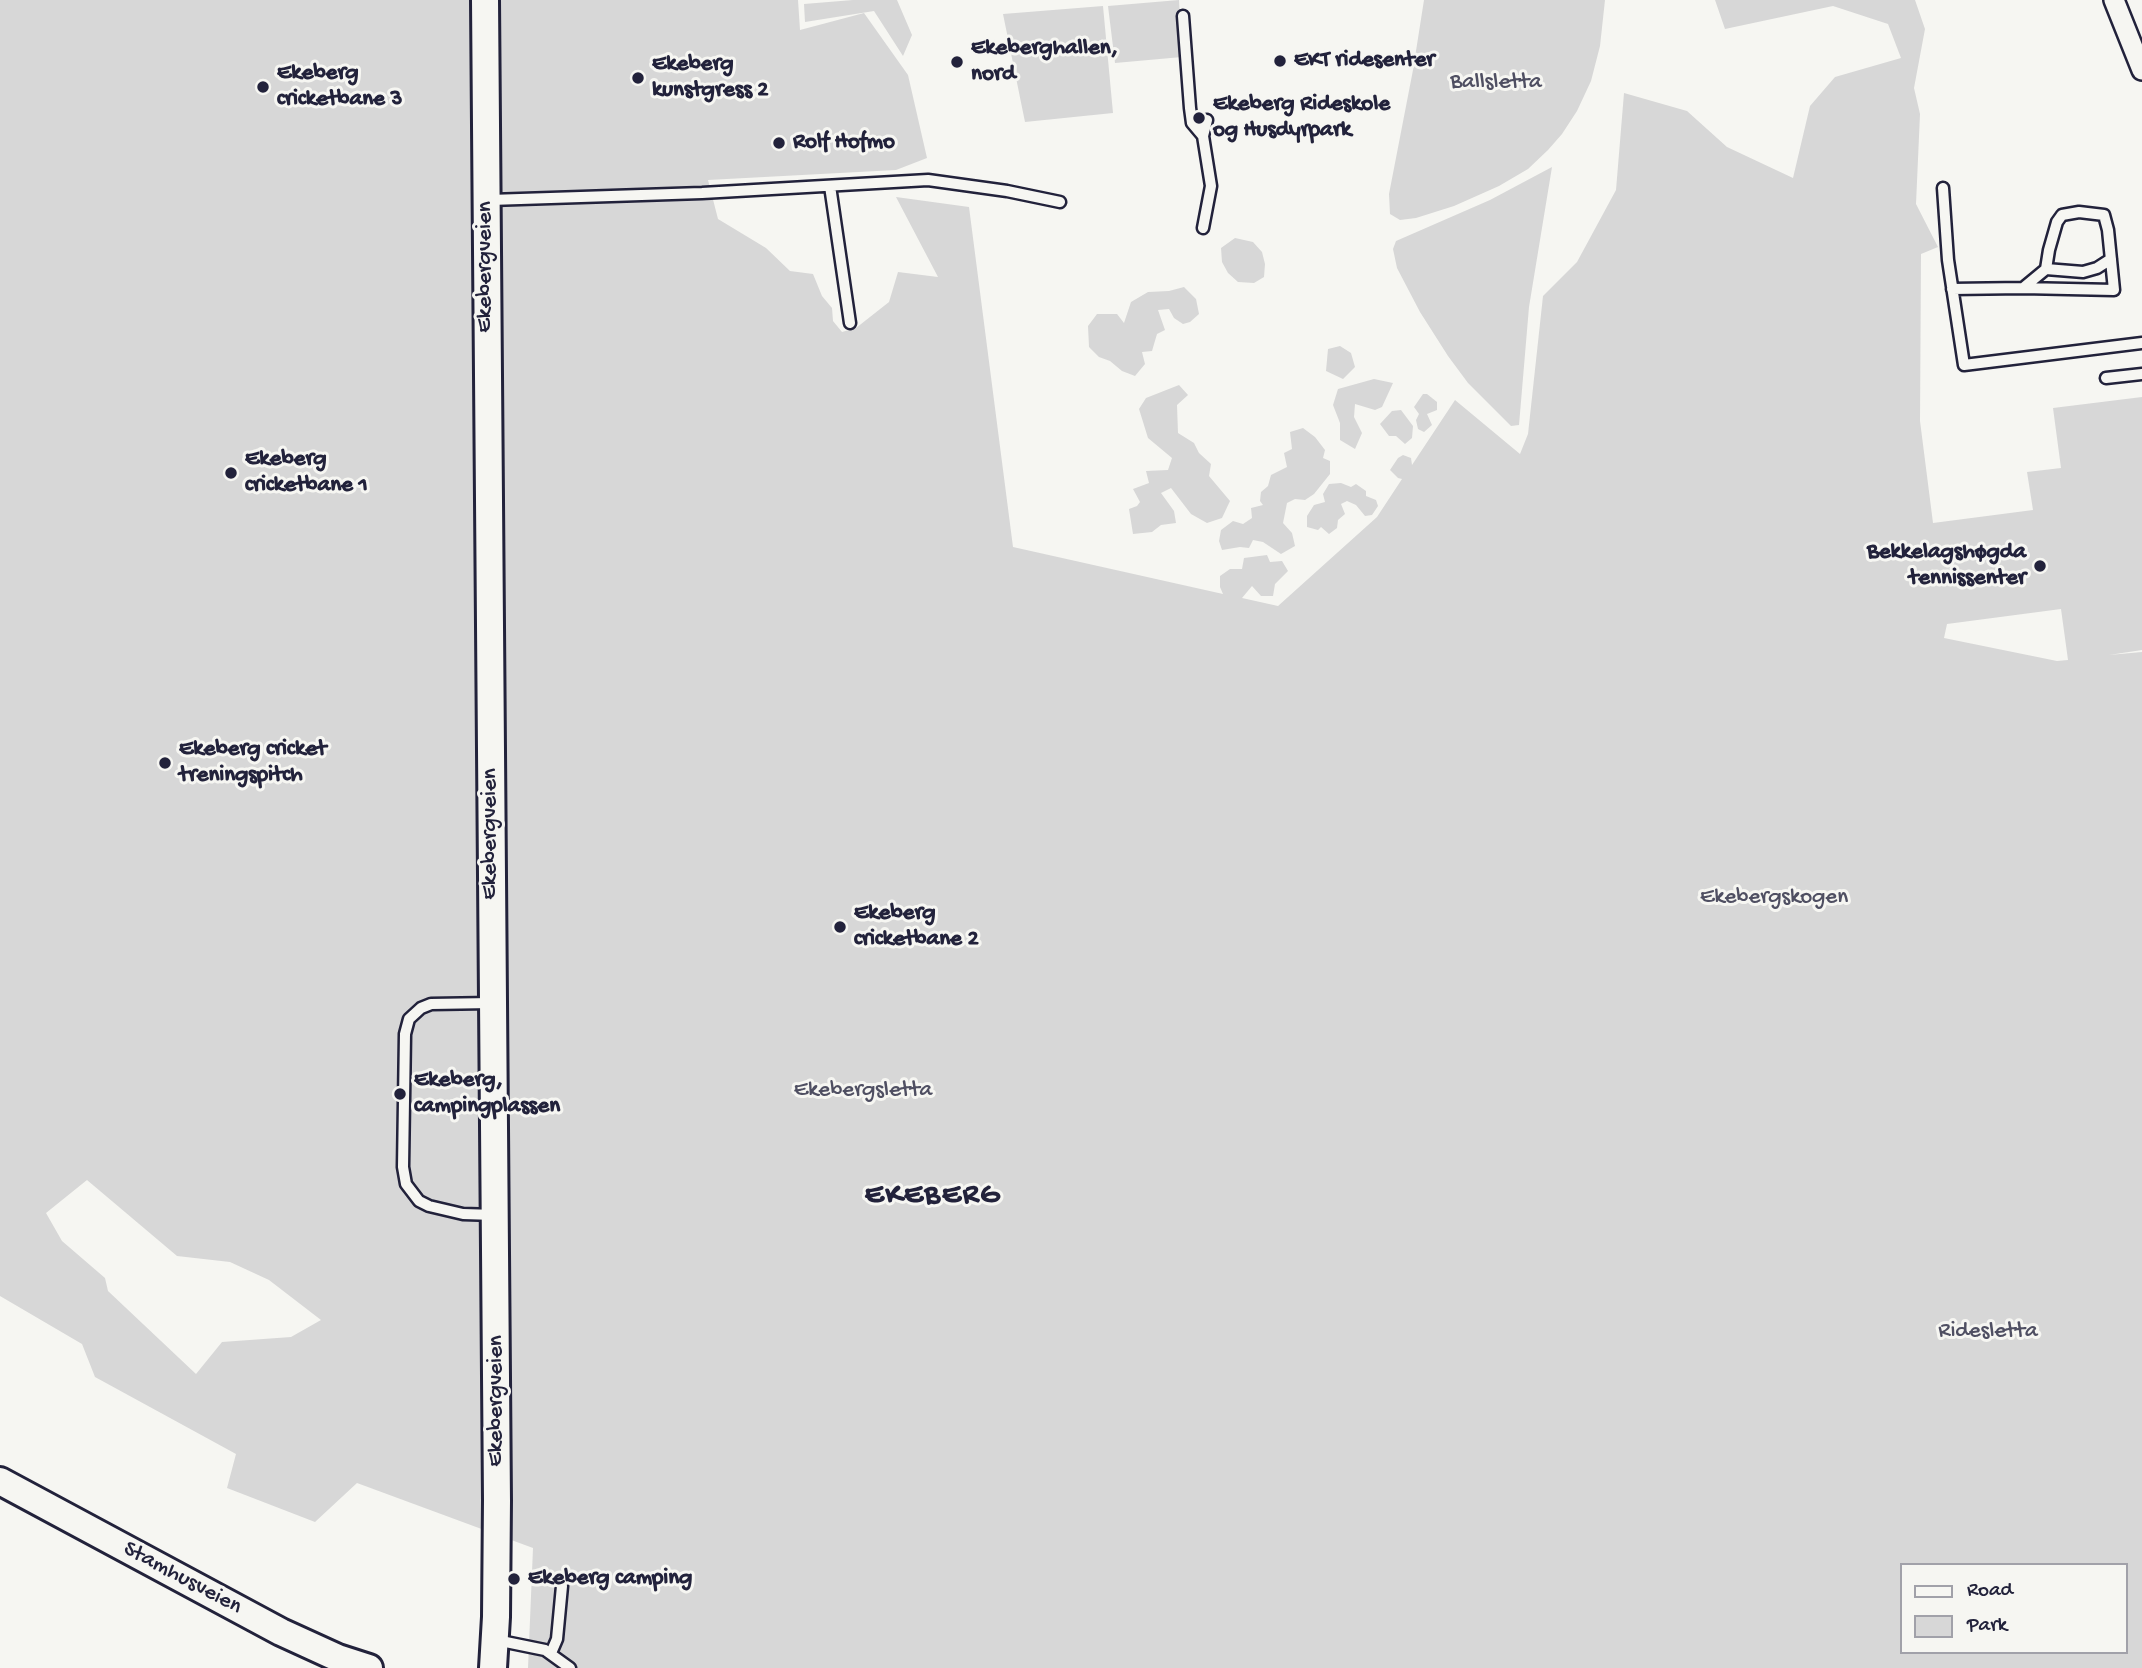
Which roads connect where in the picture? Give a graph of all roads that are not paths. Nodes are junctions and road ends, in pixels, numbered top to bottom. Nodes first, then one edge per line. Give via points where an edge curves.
1 (485, 0) edge
2 (2114, 0) edge
3 (1183, 16) dead end
4 (2142, 70) edge
5 (1207, 120) dead end
6 (1203, 136) junction
7 (830, 186) junction
8 (1943, 188) dead end
9 (486, 200) junction
10 (1060, 202) dead end
11 (1203, 228) dead end
12 (2111, 259) junction
13 (2046, 269) junction
14 (2023, 288) junction
15 (1952, 289) junction
16 (850, 323) dead end
17 (2142, 343) edge
18 (2142, 374) edge
19 (2106, 377) dead end
20 (492, 1003) junction
21 (495, 1215) junction
22 (0, 1480) edge
23 (562, 1586) dead end
24 (495, 1640) junction
25 (551, 1653) junction
26 (369, 1668) edge
27 (493, 1668) edge
28 (570, 1668) edge

1 - 9 street, Ekebergveien
2 - 4 street
3 - 6 lane via 1192,123
5 - 6 lane
6 - 11 lane via 1211,187
7 - 9 lane
7 - 10 lane via 928,180
7 - 16 lane
8 - 15 lane
9 - 20 street, Ekebergveien
12 - 13 lane via 2083,272
12 - 13 lane via 2104,215 2079,212 2062,215 2057,222
12 - 14 lane via 2114,290
13 - 14 lane
14 - 15 lane
15 - 17 lane via 1964,365
18 - 19 lane
20 - 21 street, Ekebergveien
20 - 21 lane via 431,1004 409,1019 403,1167 406,1184 429,1206
21 - 24 street, Ekebergveien
22 - 26 street, Stamhusveien via 281,1632
23 - 25 lane via 557,1639
24 - 25 lane
24 - 27 street, Ekebergveien
25 - 28 lane

